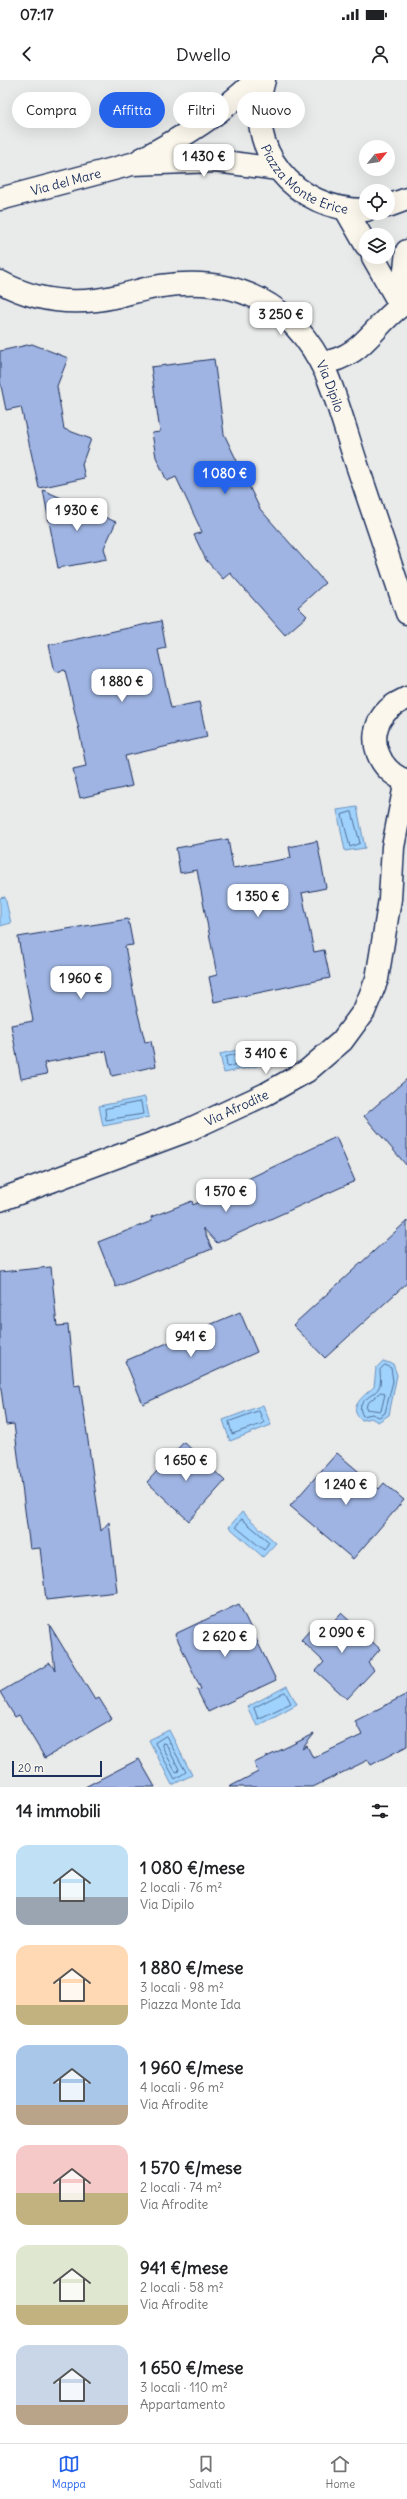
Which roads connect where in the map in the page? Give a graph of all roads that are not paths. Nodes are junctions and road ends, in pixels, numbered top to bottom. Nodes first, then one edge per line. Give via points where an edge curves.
1 (256, 80) edge
2 (264, 80) edge
3 (132, 164) junction
4 (278, 169) junction
5 (0, 199) edge
6 (407, 199) edge
7 (395, 203) edge
8 (356, 210) edge
9 (361, 228) edge
10 (407, 251) edge
11 (377, 264) edge
12 (0, 282) edge
13 (404, 306) edge
14 (321, 363) junction
15 (407, 612) edge
16 (407, 698) edge
17 (406, 780) edge
18 (0, 1200) edge

1 - 3 street, Via del Mare via 200,127
2 - 4 street, Piazza Monte Erice via 260,94 259,120 266,146
3 - 4 street, Via del Mare via 216,161
3 - 5 street, Via del Mare
4 - 8 street, Piazza Monte Erice via 297,189 320,203
6 - 7 street
8 - 9 street
10 - 13 street
11 - 13 street
12 - 14 street, Via Dipilo via 43,299 71,302 117,296 171,284 234,287 262,299 287,318
13 - 14 street via 390,314 355,352 334,362
14 - 15 street, Via Dipilo
16 - 17 street via 384,713 375,738 376,751 382,763 390,772
17 - 18 street, Via Afrodite via 393,847 389,906 377,979 364,1011 342,1041 307,1071 266,1094 179,1133

